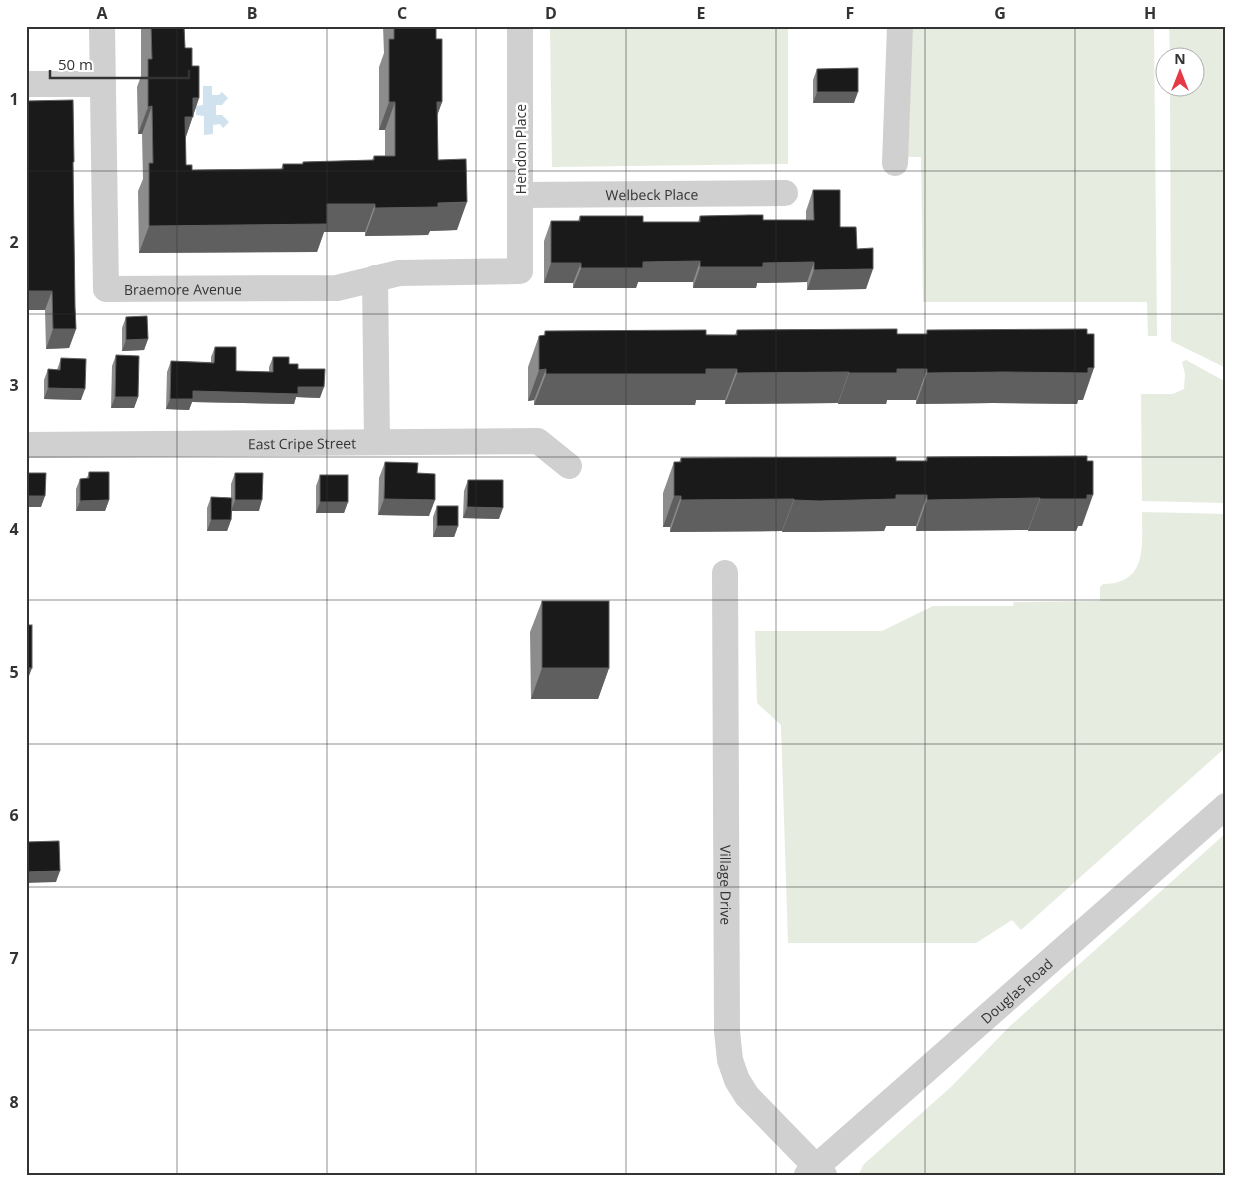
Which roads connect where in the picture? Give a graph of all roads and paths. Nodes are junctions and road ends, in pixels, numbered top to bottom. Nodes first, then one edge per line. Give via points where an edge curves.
1 (102, 26) edge
2 (520, 26) edge
3 (900, 26) edge
4 (26, 84) edge
5 (103, 84) junction
6 (896, 163) dead end
7 (785, 193) dead end
8 (520, 196) junction
9 (520, 271) joint
10 (375, 278) junction
11 (377, 442) junction
12 (26, 445) edge
13 (569, 466) dead end
14 (725, 572) dead end
15 (1226, 806) edge
16 (816, 1172) edge

1 - 5 street, Braemore Avenue
2 - 8 street, Hendon Place
3 - 6 street
4 - 5 street
5 - 10 street, Braemore Avenue via 106,289 337,288
7 - 8 street, Welbeck Place
8 - 9 street, Hendon Place
9 - 10 street, Braemore Avenue via 399,272
10 - 11 street
11 - 12 street, East Cripe Street
11 - 13 street, East Cripe Street via 538,441
14 - 16 street, Village Drive via 726,1022 730,1060 747,1096
15 - 16 street, Douglas Road

